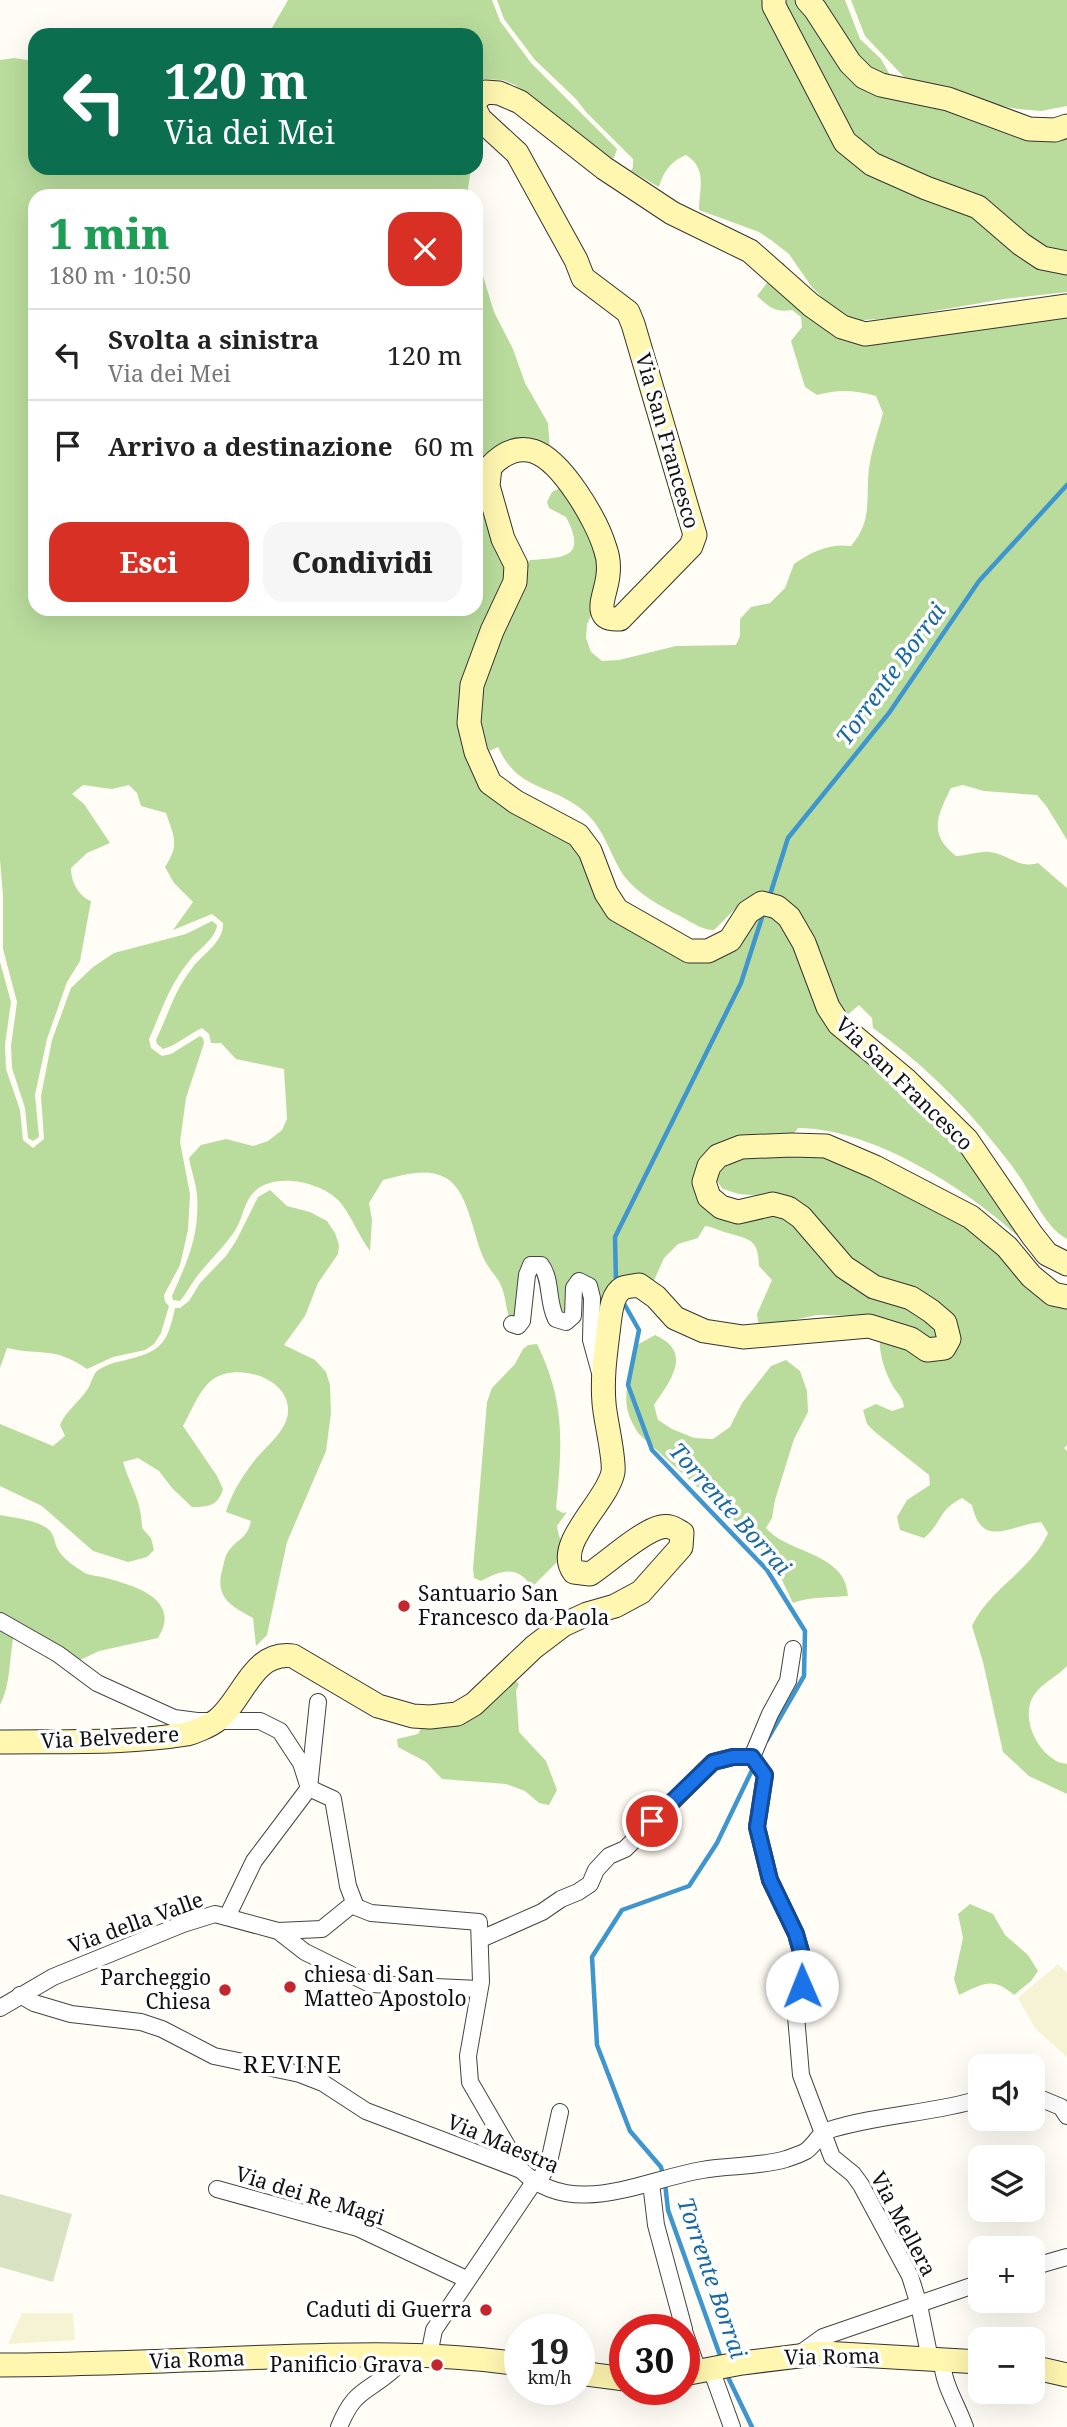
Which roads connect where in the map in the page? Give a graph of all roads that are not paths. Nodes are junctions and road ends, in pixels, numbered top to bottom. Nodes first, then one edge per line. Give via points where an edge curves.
1 (774, 0) edge
2 (807, 0) edge
3 (483, 94) edge
4 (483, 122) edge
5 (1067, 126) edge
6 (1067, 263) edge
7 (1067, 306) edge
8 (1067, 1264) edge
9 (1067, 1297) edge
10 (512, 1324) dead end
11 (602, 1379) junction
12 (0, 1621) edge
13 (793, 1649) dead end
14 (318, 1702) dead end
15 (216, 1721) junction
16 (0, 1742) edge
17 (754, 1760) junction
18 (309, 1788) junction
19 (354, 1903) junction
20 (227, 1916) junction
21 (278, 1931) junction
22 (481, 1939) junction
23 (479, 1989) junction
24 (20, 1995) junction
25 (0, 2008) edge
26 (1045, 2101) edge
27 (968, 2102) edge
28 (1065, 2111) edge
29 (561, 2112) dead end
30 (823, 2133) junction
31 (521, 2169) junction
32 (655, 2182) junction
33 (536, 2183) junction
34 (217, 2189) dead end
35 (1067, 2257) edge
36 (1045, 2263) edge
37 (466, 2279) junction
38 (968, 2287) edge
39 (919, 2305) junction
40 (680, 2314) edge
41 (396, 2355) junction
42 (429, 2355) junction
43 (798, 2355) junction
44 (937, 2359) junction
45 (968, 2361) edge
46 (504, 2362) edge
47 (0, 2365) edge
48 (1045, 2370) edge
49 (702, 2371) edge
50 (1067, 2375) edge
51 (339, 2427) edge
52 (732, 2427) edge
53 (965, 2427) edge

1 - 6 street via 845,142 872,164 978,206 1042,258
2 - 5 street via 850,63 881,85 947,99 1029,130
3 - 7 street via 499,93 520,102 604,168 672,213 750,251 842,327 865,334
4 - 8 street, Via San Francesco via 517,153 583,278 628,312 695,535 691,546 620,619 611,620 601,608 608,574 606,551 594,520 572,485 533,451 513,450 490,467 488,486 503,539 516,565 515,582 472,685 469,723 490,783 578,835 617,910 689,950 708,951 730,940 748,912 762,903 789,916 839,1024 905,1079 967,1140 1047,1254
9 - 11 street via 1053,1294 1031,1276 1007,1247 971,1217 875,1167 826,1146 741,1147 718,1156 709,1166 704,1182 709,1197 738,1212 773,1204 788,1208 844,1267 874,1287 911,1298 931,1311 945,1324 949,1339 944,1348 928,1350 911,1339 869,1326 743,1337 704,1331 675,1318 639,1285 619,1292 611,1312
10 - 11 street via 518,1326 522,1321 531,1265 541,1265 547,1272 556,1319 566,1322 573,1316 574,1288 579,1281 589,1286 590,1340
11 - 15 street via 613,1472 572,1544 569,1565 574,1572 590,1574 644,1535 673,1527 682,1533 681,1547 641,1592 563,1625 457,1714 413,1716 378,1706 293,1656 281,1654 263,1662
12 - 15 street via 97,1683 174,1718
13 - 17 street via 788,1681
14 - 18 street
15 - 16 street, Via Belvedere via 190,1734
15 - 18 street via 260,1721 280,1731 301,1763
17 - 22 street via 733,1757 713,1762 625,1849 609,1856 590,1884
17 - 30 street, Via Mellera via 765,1775 757,1827 770,1880 803,1959 795,2025 801,2075
18 - 19 street via 333,1799
18 - 20 street, Via della Valle via 254,1861
19 - 21 street via 322,1929
19 - 22 street via 371,1913 480,1922
20 - 21 street
20 - 24 street, Via della Valle via 215,1914 183,1924
21 - 23 street via 304,1952 370,1984
22 - 23 street
23 - 31 street via 468,2056 470,2082
24 - 25 street, Via della Valle
24 - 31 street, Via Maestra via 71,2014 141,2022 214,2056 300,2074 366,2111
26 - 28 street
27 - 30 street, Via Maestra via 868,2119
29 - 33 street via 549,2162
30 - 32 street, Via Maestra via 807,2150 785,2160 699,2170
30 - 39 street, Via Mellera via 832,2157 861,2185 910,2276
31 - 33 street, Via Maestra
32 - 33 street, Via Maestra via 628,2190 575,2195
32 - 40 street via 656,2225
33 - 37 street
34 - 37 street, Via dei Re Magi via 358,2228
35 - 36 street
37 - 42 street via 433,2330
38 - 39 street
39 - 43 street via 823,2337
39 - 44 street, Via Mellera
41 - 42 street, Via Roma
41 - 47 street, Via Roma
41 - 51 street via 394,2369 349,2403
42 - 46 street, Via Roma
43 - 44 street, Via Roma
43 - 49 street, Via Roma
44 - 45 street, Via Roma
44 - 53 street, Via Mellera
48 - 50 street
49 - 52 street

